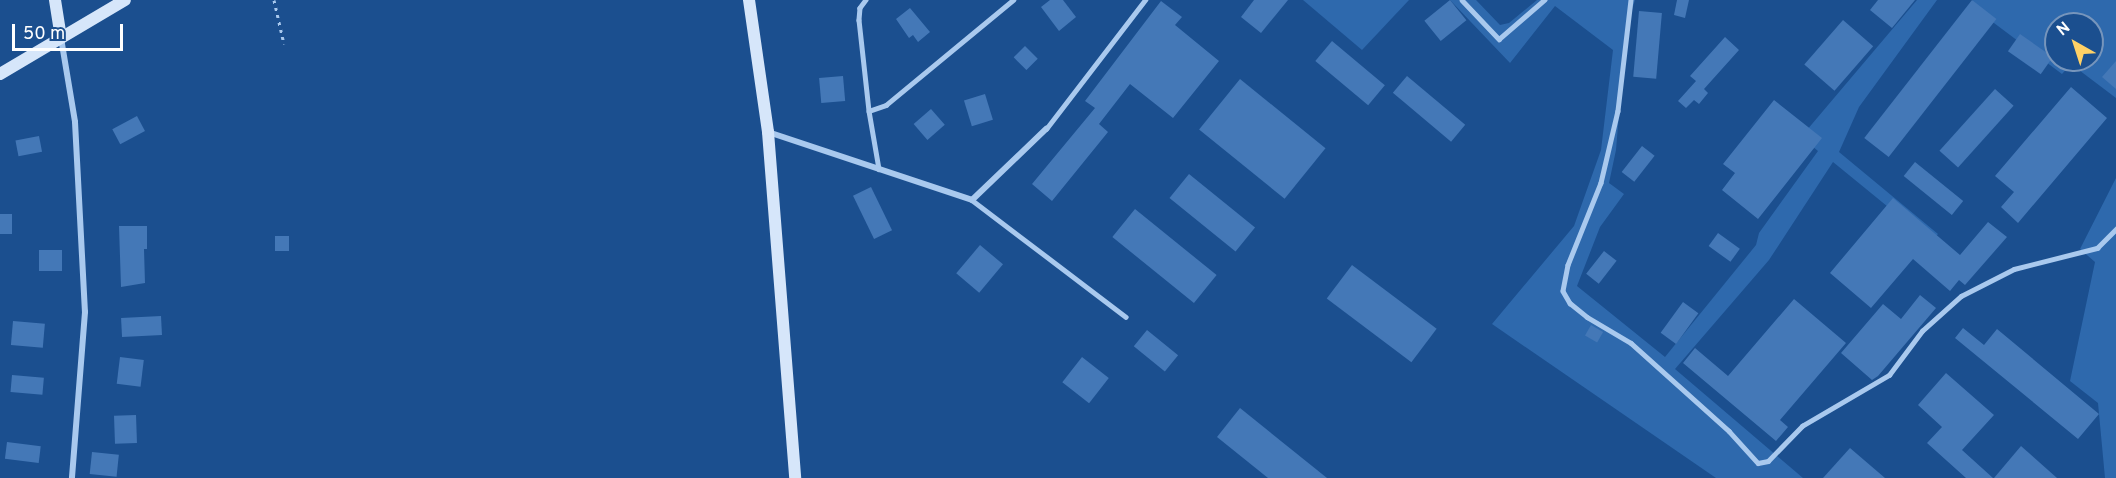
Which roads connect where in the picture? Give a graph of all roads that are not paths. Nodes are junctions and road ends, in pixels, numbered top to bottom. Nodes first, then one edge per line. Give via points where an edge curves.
1 (56, 0) edge
2 (125, 0) edge
3 (749, 0) edge
4 (866, 0) edge
5 (1013, 0) edge
6 (1145, 0) edge
7 (1462, 0) edge
8 (1544, 0) edge
9 (1631, 0) edge
10 (61, 38) junction
11 (0, 74) edge
12 (869, 111) junction
13 (1046, 129) joint
14 (768, 132) junction
15 (879, 169) junction
16 (972, 200) junction
17 (2116, 229) edge
18 (1126, 317) dead end
19 (72, 478) edge
20 (795, 478) edge

1 - 10 street
2 - 10 street
3 - 14 street
4 - 12 lane via 860,8 859,20
5 - 12 lane via 886,105
6 - 13 lane
7 - 8 lane via 1499,39
9 - 17 lane via 1618,111 1602,183 1568,265 1563,291 1587,317 1631,343 1729,431 1758,463 1768,461 1802,426 1889,375 1922,331 1961,296 2014,269 2097,248
10 - 11 street
10 - 19 street via 75,122 85,312
12 - 15 lane
13 - 16 street
14 - 15 street
14 - 20 street
15 - 16 street
16 - 18 lane

